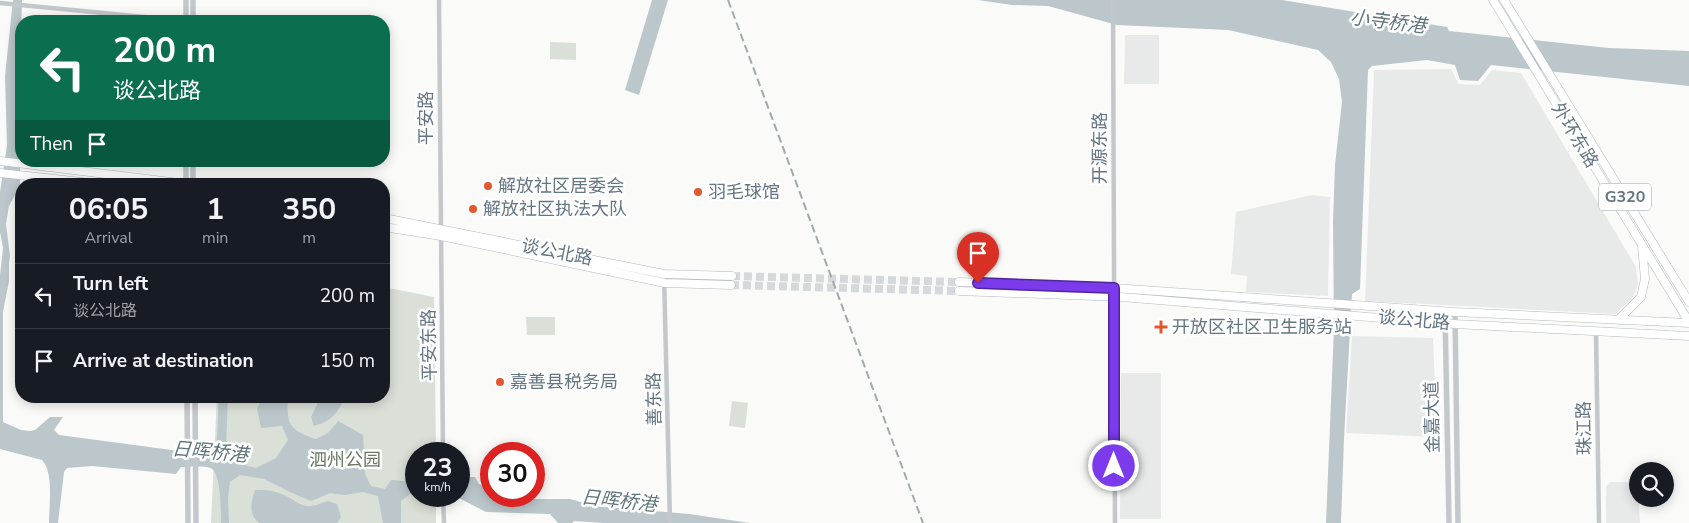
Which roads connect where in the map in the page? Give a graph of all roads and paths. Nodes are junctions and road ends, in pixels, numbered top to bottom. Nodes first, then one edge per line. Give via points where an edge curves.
1 (186, 0) edge
2 (193, 0) edge
3 (439, 0) edge
4 (1113, 0) edge
5 (1494, 0) edge
6 (1504, 0) edge
7 (0, 3) edge
8 (123, 15) edge
9 (186, 15) edge
10 (193, 15) edge
11 (0, 161) edge
12 (15, 162) edge
13 (56, 167) edge
14 (0, 173) edge
15 (49, 178) edge
16 (140, 178) edge
17 (390, 219) edge
18 (390, 228) edge
19 (441, 232) junction
20 (1642, 245) junction
21 (664, 274) junction
22 (732, 276) tunnel mouth
23 (959, 282) tunnel mouth
24 (665, 283) junction
25 (731, 285) tunnel mouth
26 (1114, 288) junction
27 (959, 291) tunnel mouth
28 (1114, 296) junction
29 (1689, 302) edge
30 (1445, 312) junction
31 (1455, 312) junction
32 (1618, 320) junction
33 (1445, 323) junction
34 (1689, 323) edge
35 (1455, 324) junction
36 (1596, 332) junction
37 (1689, 336) edge
38 (187, 403) edge
39 (195, 403) edge
40 (443, 442) edge
41 (443, 507) edge
42 (188, 523) edge
43 (196, 523) edge
44 (444, 523) edge
45 (670, 523) edge
46 (1115, 523) edge
47 (1449, 523) edge
48 (1458, 523) edge
49 (1599, 523) edge

1 - 9 street
2 - 10 street
3 - 19 street, 平安路
4 - 26 street, 开源东路
5 - 20 main road, 外环东路 / G320
6 - 29 main road, 外环东路 / G320
7 - 8 street
11 - 12 main road
13 - 16 main road
14 - 15 main road
17 - 19 main road, 谈公北路
18 - 19 main road, 谈公北路
19 - 21 main road, 谈公北路
19 - 24 main road, 谈公北路
19 - 40 street, 平安东路
20 - 32 main road via 1645,279 1640,297
20 - 34 main road, 外环东路 / G320
21 - 22 main road, 谈公北路
21 - 24 street, 善东路
23 - 26 main road, 谈公北路
24 - 25 main road, 谈公北路
24 - 45 street, 善东路
26 - 28 street, 开源东路
26 - 30 main road, 谈公北路
27 - 28 main road, 谈公北路
28 - 33 main road, 谈公北路
28 - 46 street, 开源东路
30 - 31 main road, 谈公北路
30 - 33 street, 金嘉大道
31 - 32 main road, 谈公北路
31 - 35 street, 金嘉大道
32 - 34 main road, 谈公北路
33 - 35 main road, 谈公北路
33 - 47 street, 金嘉大道
35 - 36 main road, 谈公北路
35 - 48 street, 金嘉大道
36 - 37 main road, 谈公北路
36 - 49 street, 珠江路
38 - 42 street
39 - 43 street
41 - 44 street

